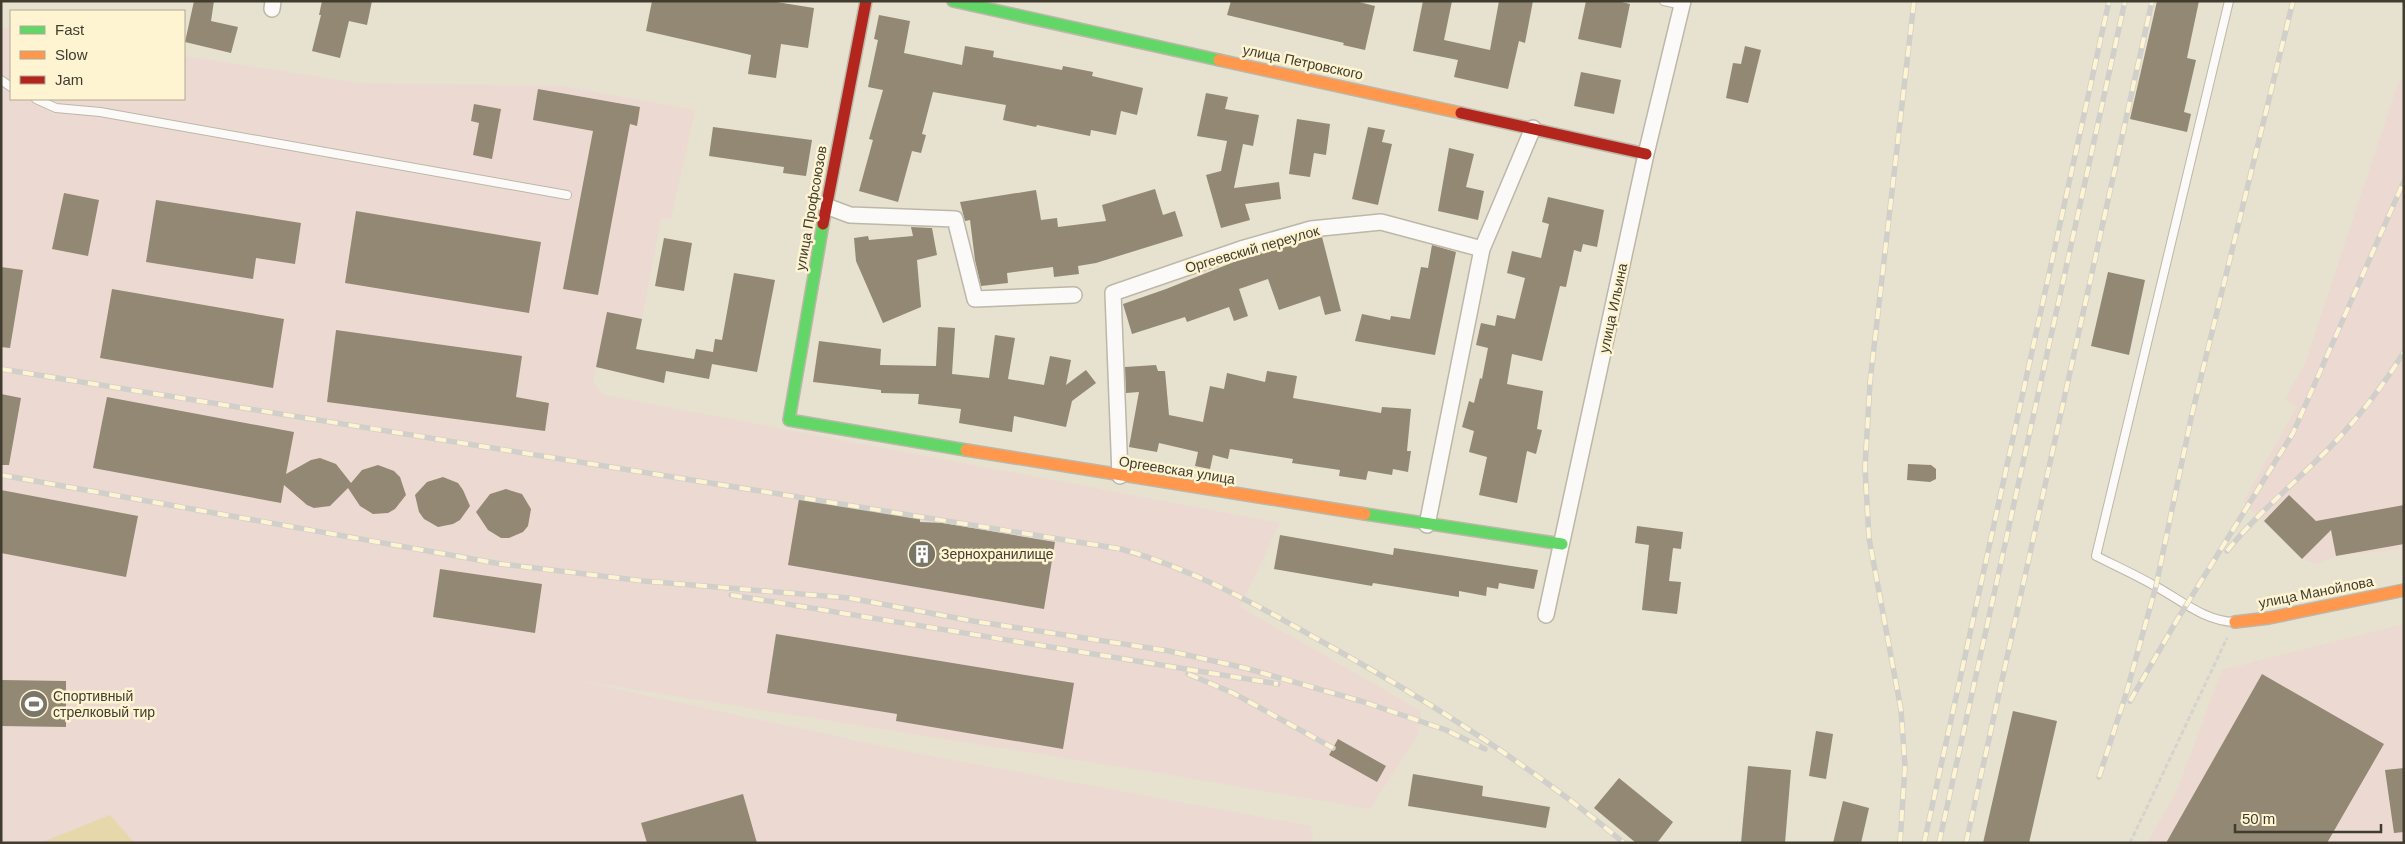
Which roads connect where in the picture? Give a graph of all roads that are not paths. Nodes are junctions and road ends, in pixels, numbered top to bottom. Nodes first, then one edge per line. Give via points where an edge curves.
1 (866, 1) edge
2 (953, 1) edge
3 (1664, 1) edge
4 (2229, 1) edge
5 (1683, 3) edge
6 (38, 100) edge
7 (1533, 128) junction
8 (1646, 154) junction
9 (567, 195) dead end
10 (826, 206) junction
11 (1482, 249) junction
12 (1074, 295) dead end
13 (789, 420) joint
14 (1120, 476) junction
15 (1427, 525) junction
16 (1562, 544) junction
17 (2404, 590) edge
18 (1546, 615) dead end
19 (2235, 622) joint

1 - 10 street, улица Профсоюзов
2 - 7 street, улица Петровского
3 - 5 lane
4 - 19 lane via 2096,556 2156,586 2186,606 2221,622
5 - 8 street, улица Ильина
6 - 9 lane via 56,108 100,112
7 - 8 street, улица Петровского
7 - 11 street
8 - 16 street, улица Ильина
10 - 12 street via 850,215 955,219 975,299
10 - 13 street, улица Профсоюзов
11 - 14 street, Оргеевский переулок via 1380,222 1311,229 1113,293
11 - 15 street
13 - 14 street, Оргеевская улица
14 - 15 street, Оргеевская улица
15 - 16 street, Оргеевская улица
16 - 18 street, улица Ильина
17 - 19 street, улица Манойлова

